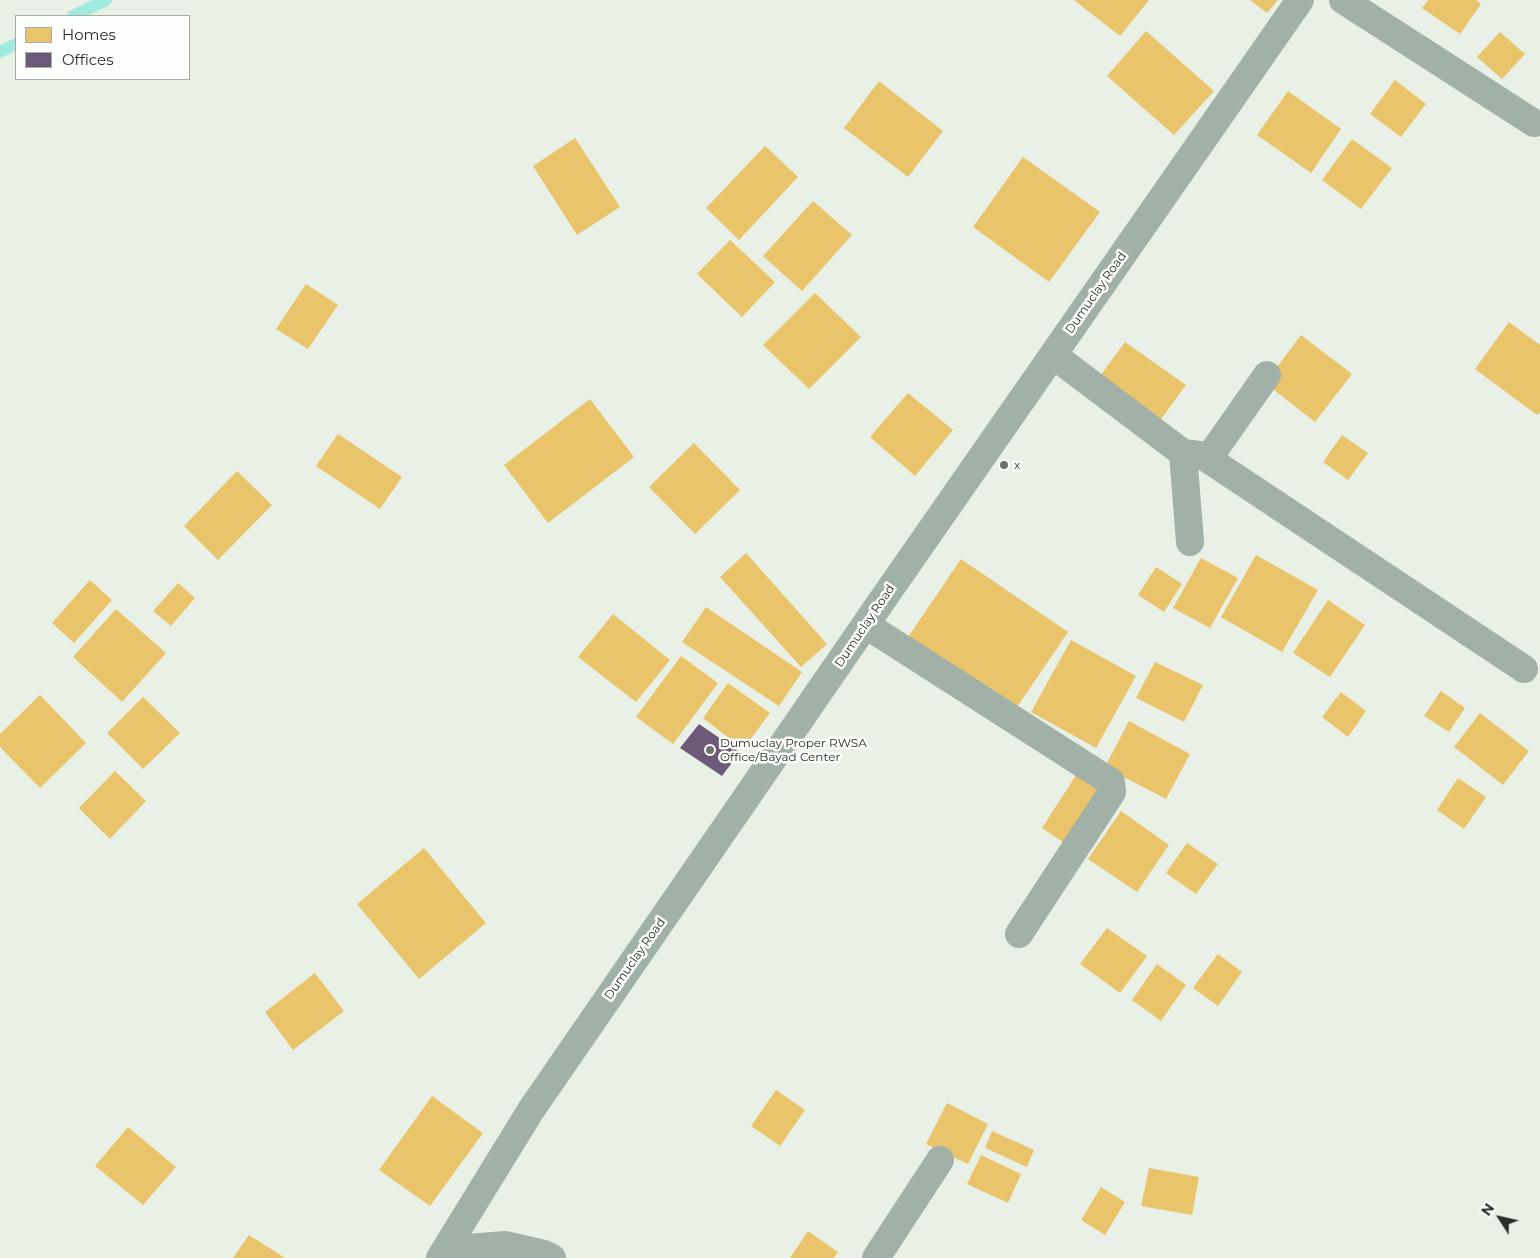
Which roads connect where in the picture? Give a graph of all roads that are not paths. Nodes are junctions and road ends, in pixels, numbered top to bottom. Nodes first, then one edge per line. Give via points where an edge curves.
1 (1300, 0) edge
2 (1343, 0) edge
3 (1534, 122) dead end
4 (1053, 354) junction
5 (1267, 375) dead end
6 (1195, 456) junction
7 (1190, 542) dead end
8 (866, 625) junction
9 (1524, 669) dead end
10 (1019, 934) dead end
11 (940, 1160) dead end
12 (442, 1254) edge
13 (552, 1258) edge
14 (876, 1258) edge

1 - 4 street, Dumuclay Road
2 - 3 street
4 - 6 street
4 - 8 street, Dumuclay Road
5 - 6 street
6 - 7 street via 1184,480
6 - 9 street
8 - 10 street via 1111,782 1112,792
8 - 12 street, Dumuclay Road via 531,1110
11 - 14 street
12 - 13 street via 505,1245

